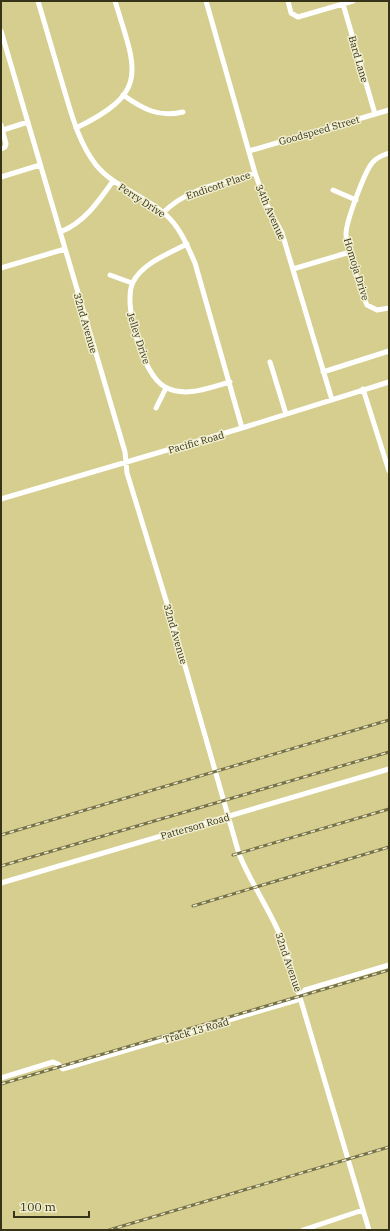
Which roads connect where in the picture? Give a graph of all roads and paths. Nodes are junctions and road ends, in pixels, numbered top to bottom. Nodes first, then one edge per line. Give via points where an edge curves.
1 (38, 1) edge
2 (115, 1) edge
3 (206, 1) edge
4 (288, 1) edge
5 (353, 1) edge
6 (343, 4) junction
7 (1, 31) edge
8 (124, 96) junction
9 (389, 110) edge
10 (183, 112) dead end
11 (375, 114) junction
12 (28, 122) junction
13 (2, 128) edge
14 (76, 128) junction
15 (1, 149) edge
16 (249, 151) junction
17 (389, 153) edge
18 (40, 165) junction
19 (255, 173) junction
20 (1, 177) edge
21 (113, 181) junction
22 (333, 190) dead end
23 (356, 200) junction
24 (163, 213) junction
25 (60, 232) junction
26 (187, 244) junction
27 (65, 249) junction
28 (350, 252) junction
29 (1, 268) edge
30 (293, 270) junction
31 (110, 275) dead end
32 (132, 283) junction
33 (389, 308) edge
34 (389, 351) edge
35 (270, 362) dead end
36 (323, 372) junction
37 (230, 382) junction
38 (389, 382) edge
39 (166, 388) junction
40 (363, 390) junction
41 (332, 400) junction
42 (156, 408) dead end
43 (286, 414) junction
44 (242, 428) junction
45 (126, 462) junction
46 (389, 471) edge
47 (1, 498) edge
48 (389, 768) edge
49 (229, 816) junction
50 (1, 883) edge
51 (389, 965) edge
52 (300, 996) junction
53 (1, 1078) edge
54 (363, 1210) junction
55 (303, 1230) edge
56 (369, 1230) edge

1 - 14 street, Perry Drive
2 - 8 street via 132,61 132,81
3 - 16 street, 34th Avenue
4 - 6 street via 291,14 300,17
5 - 6 street
6 - 11 street, Bard Lane
7 - 12 street, 32nd Avenue
8 - 10 street via 156,114
8 - 14 street via 105,113
9 - 11 street, Goodspeed Street
11 - 16 street, Goodspeed Street
12 - 13 street
12 - 18 street, 32nd Avenue
13 - 15 street via 6,146
14 - 21 street, Perry Drive via 95,164
16 - 19 street, 34th Avenue
17 - 23 street, Homoja Drive via 378,158 369,167
18 - 20 street
18 - 25 street, 32nd Avenue
19 - 24 street, Endicott Place via 187,195
19 - 30 street, 34th Avenue via 265,201 281,230
21 - 24 street, Perry Drive
21 - 25 street via 84,217
22 - 23 street
23 - 28 street, Homoja Drive via 346,230
24 - 26 street, Perry Drive via 178,229
25 - 27 street, 32nd Avenue
26 - 32 street via 147,267
26 - 37 street, Perry Drive
27 - 29 street
27 - 45 street, 32nd Avenue
28 - 30 street
28 - 33 street, Homoja Drive via 367,305 377,310
30 - 36 street, 34th Avenue
31 - 32 street
32 - 39 street, Jelley Drive via 129,307 140,348 150,372
34 - 36 street
35 - 43 street
36 - 41 street, 34th Avenue
37 - 39 street via 193,392
37 - 44 street, Perry Drive
38 - 40 street, Pacific Road
39 - 42 street
40 - 41 street, Pacific Road
40 - 46 street
41 - 43 street, Pacific Road
43 - 44 street, Pacific Road
44 - 45 street, Pacific Road
45 - 47 street, Pacific Road
45 - 49 street, 32nd Avenue via 126,473
48 - 49 street, Patterson Road
49 - 50 street, Patterson Road
49 - 52 street, 32nd Avenue via 245,870 281,934
51 - 52 street, Track 13 Road via 306,990
52 - 53 street, Track 13 Road via 297,1000 63,1069 53,1062
52 - 54 street, 32nd Avenue
54 - 55 street
54 - 56 street, 32nd Avenue

